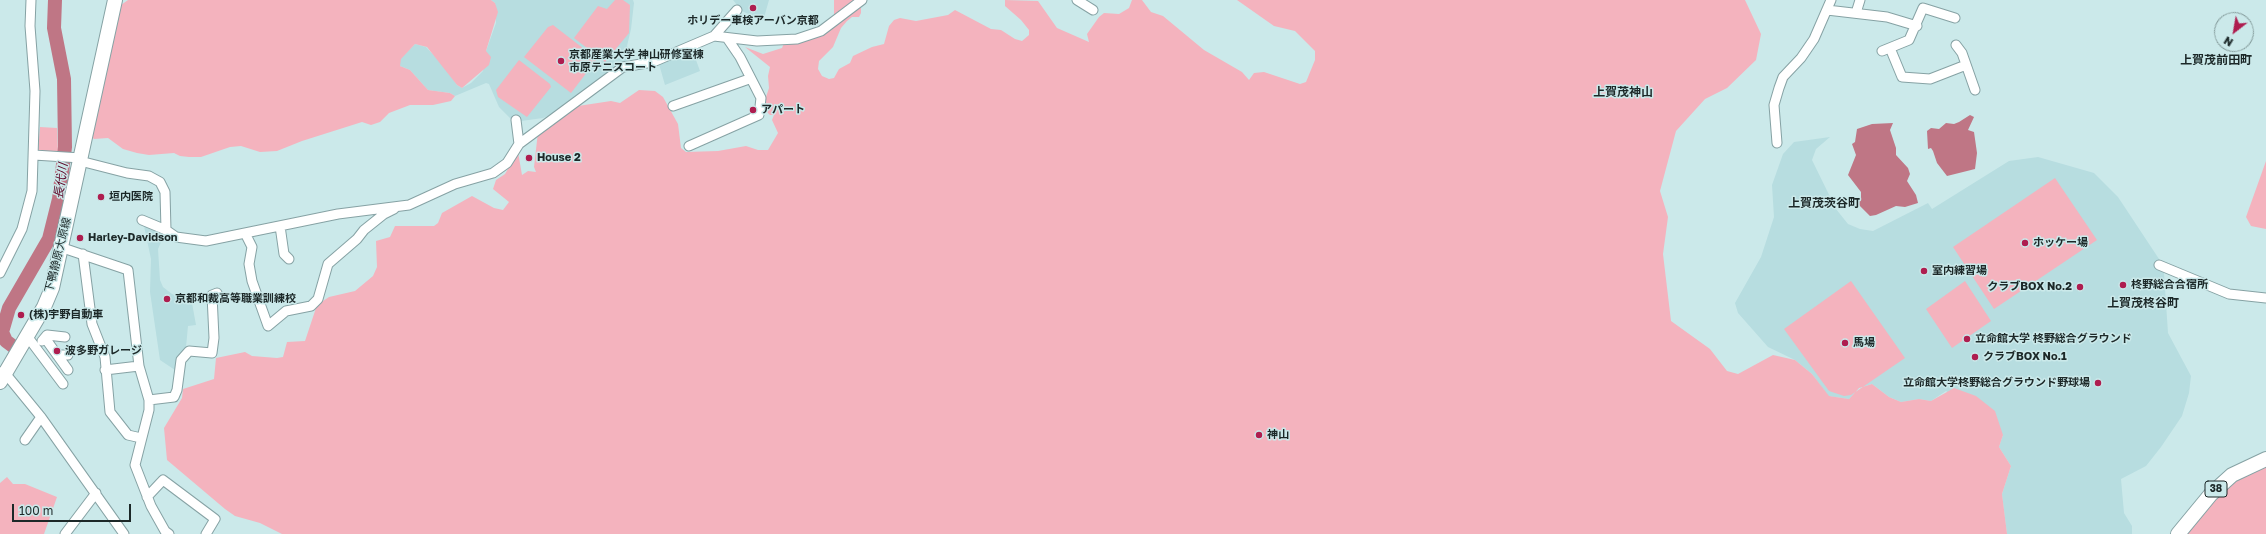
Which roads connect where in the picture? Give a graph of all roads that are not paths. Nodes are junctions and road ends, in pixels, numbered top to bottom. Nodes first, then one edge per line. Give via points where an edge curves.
1 (31, 0) edge
2 (115, 0) edge
3 (862, 0) edge
4 (1077, 0) edge
5 (1831, 0) edge
6 (1860, 0) edge
7 (737, 10) dead end
8 (1093, 10) dead end
9 (1826, 10) junction
10 (1856, 13) junction
11 (1955, 18) dead end
12 (1917, 26) junction
13 (714, 36) junction
14 (727, 38) junction
15 (1956, 44) dead end
16 (1966, 65) junction
17 (749, 79) junction
18 (1975, 90) dead end
19 (673, 106) dead end
20 (516, 120) dead end
21 (1777, 143) dead end
22 (519, 144) junction
23 (689, 146) dead end
24 (34, 155) junction
25 (78, 158) junction
26 (401, 206) junction
27 (142, 220) dead end
28 (280, 226) junction
29 (166, 230) junction
30 (245, 233) junction
31 (60, 247) junction
32 (83, 254) junction
33 (289, 259) dead end
34 (2159, 265) dead end
35 (0, 273) edge
36 (217, 293) dead end
37 (2266, 298) edge
38 (27, 336) junction
39 (65, 337) dead end
40 (45, 338) junction
41 (36, 348) junction
42 (57, 355) junction
43 (68, 355) dead end
44 (139, 366) junction
45 (68, 370) dead end
46 (105, 370) junction
47 (2, 376) edge
48 (63, 384) dead end
49 (149, 400) junction
50 (41, 418) junction
51 (141, 438) junction
52 (25, 440) dead end
53 (2266, 459) edge
54 (96, 493) junction
55 (147, 497) junction
56 (65, 534) edge
57 (124, 534) edge
58 (169, 534) edge
59 (206, 534) edge
60 (2178, 534) edge

1 - 24 street via 30,26 35,91
2 - 25 main road, 下鴨静原大原線
3 - 14 street via 820,31 797,39 757,41
4 - 8 street
5 - 9 street
6 - 10 street
7 - 13 street
9 - 10 street
9 - 21 street via 1814,39 1783,77 1778,88 1774,105
10 - 12 street via 1887,17
11 - 12 street via 1924,8
12 - 16 street via 1909,40 1886,50 1902,77 1930,79
13 - 14 street
13 - 22 street via 652,62 624,67
14 - 17 street via 740,57
15 - 16 street
16 - 18 street
17 - 19 street
17 - 23 street via 761,98 759,115
20 - 22 street
22 - 26 street via 507,163 493,174 455,184 409,205
24 - 25 street
24 - 35 street via 32,191 22,229
25 - 29 street via 127,173 149,176 160,182 165,192
25 - 31 main road, 下鴨静原大原線
26 - 28 street via 338,214
26 - 30 street via 384,214 328,264 318,299 311,306 286,310 268,326 252,280 249,264 252,247
27 - 29 street
28 - 30 street
28 - 33 street via 284,254
29 - 30 street via 176,237 206,241
31 - 32 street
31 - 38 main road, 下鴨静原大原線 via 52,288
32 - 44 street via 128,270
32 - 46 street via 92,324 105,357
34 - 37 street via 2229,294
36 - 49 street via 212,295 212,353 189,351 181,360 174,397
38 - 41 street
38 - 47 main road, 下鴨静原大原線
39 - 40 street via 47,335
40 - 41 street
40 - 42 street
41 - 48 street
42 - 43 street
42 - 45 street
44 - 46 street
44 - 49 street
46 - 51 street via 110,412 128,435
47 - 50 street
49 - 51 street via 149,410
50 - 52 street
50 - 54 street
51 - 55 street via 135,465
53 - 60 main road, 38 via 2232,475 2211,494
54 - 56 street
54 - 57 street
55 - 58 street
55 - 59 street via 163,480 216,519

